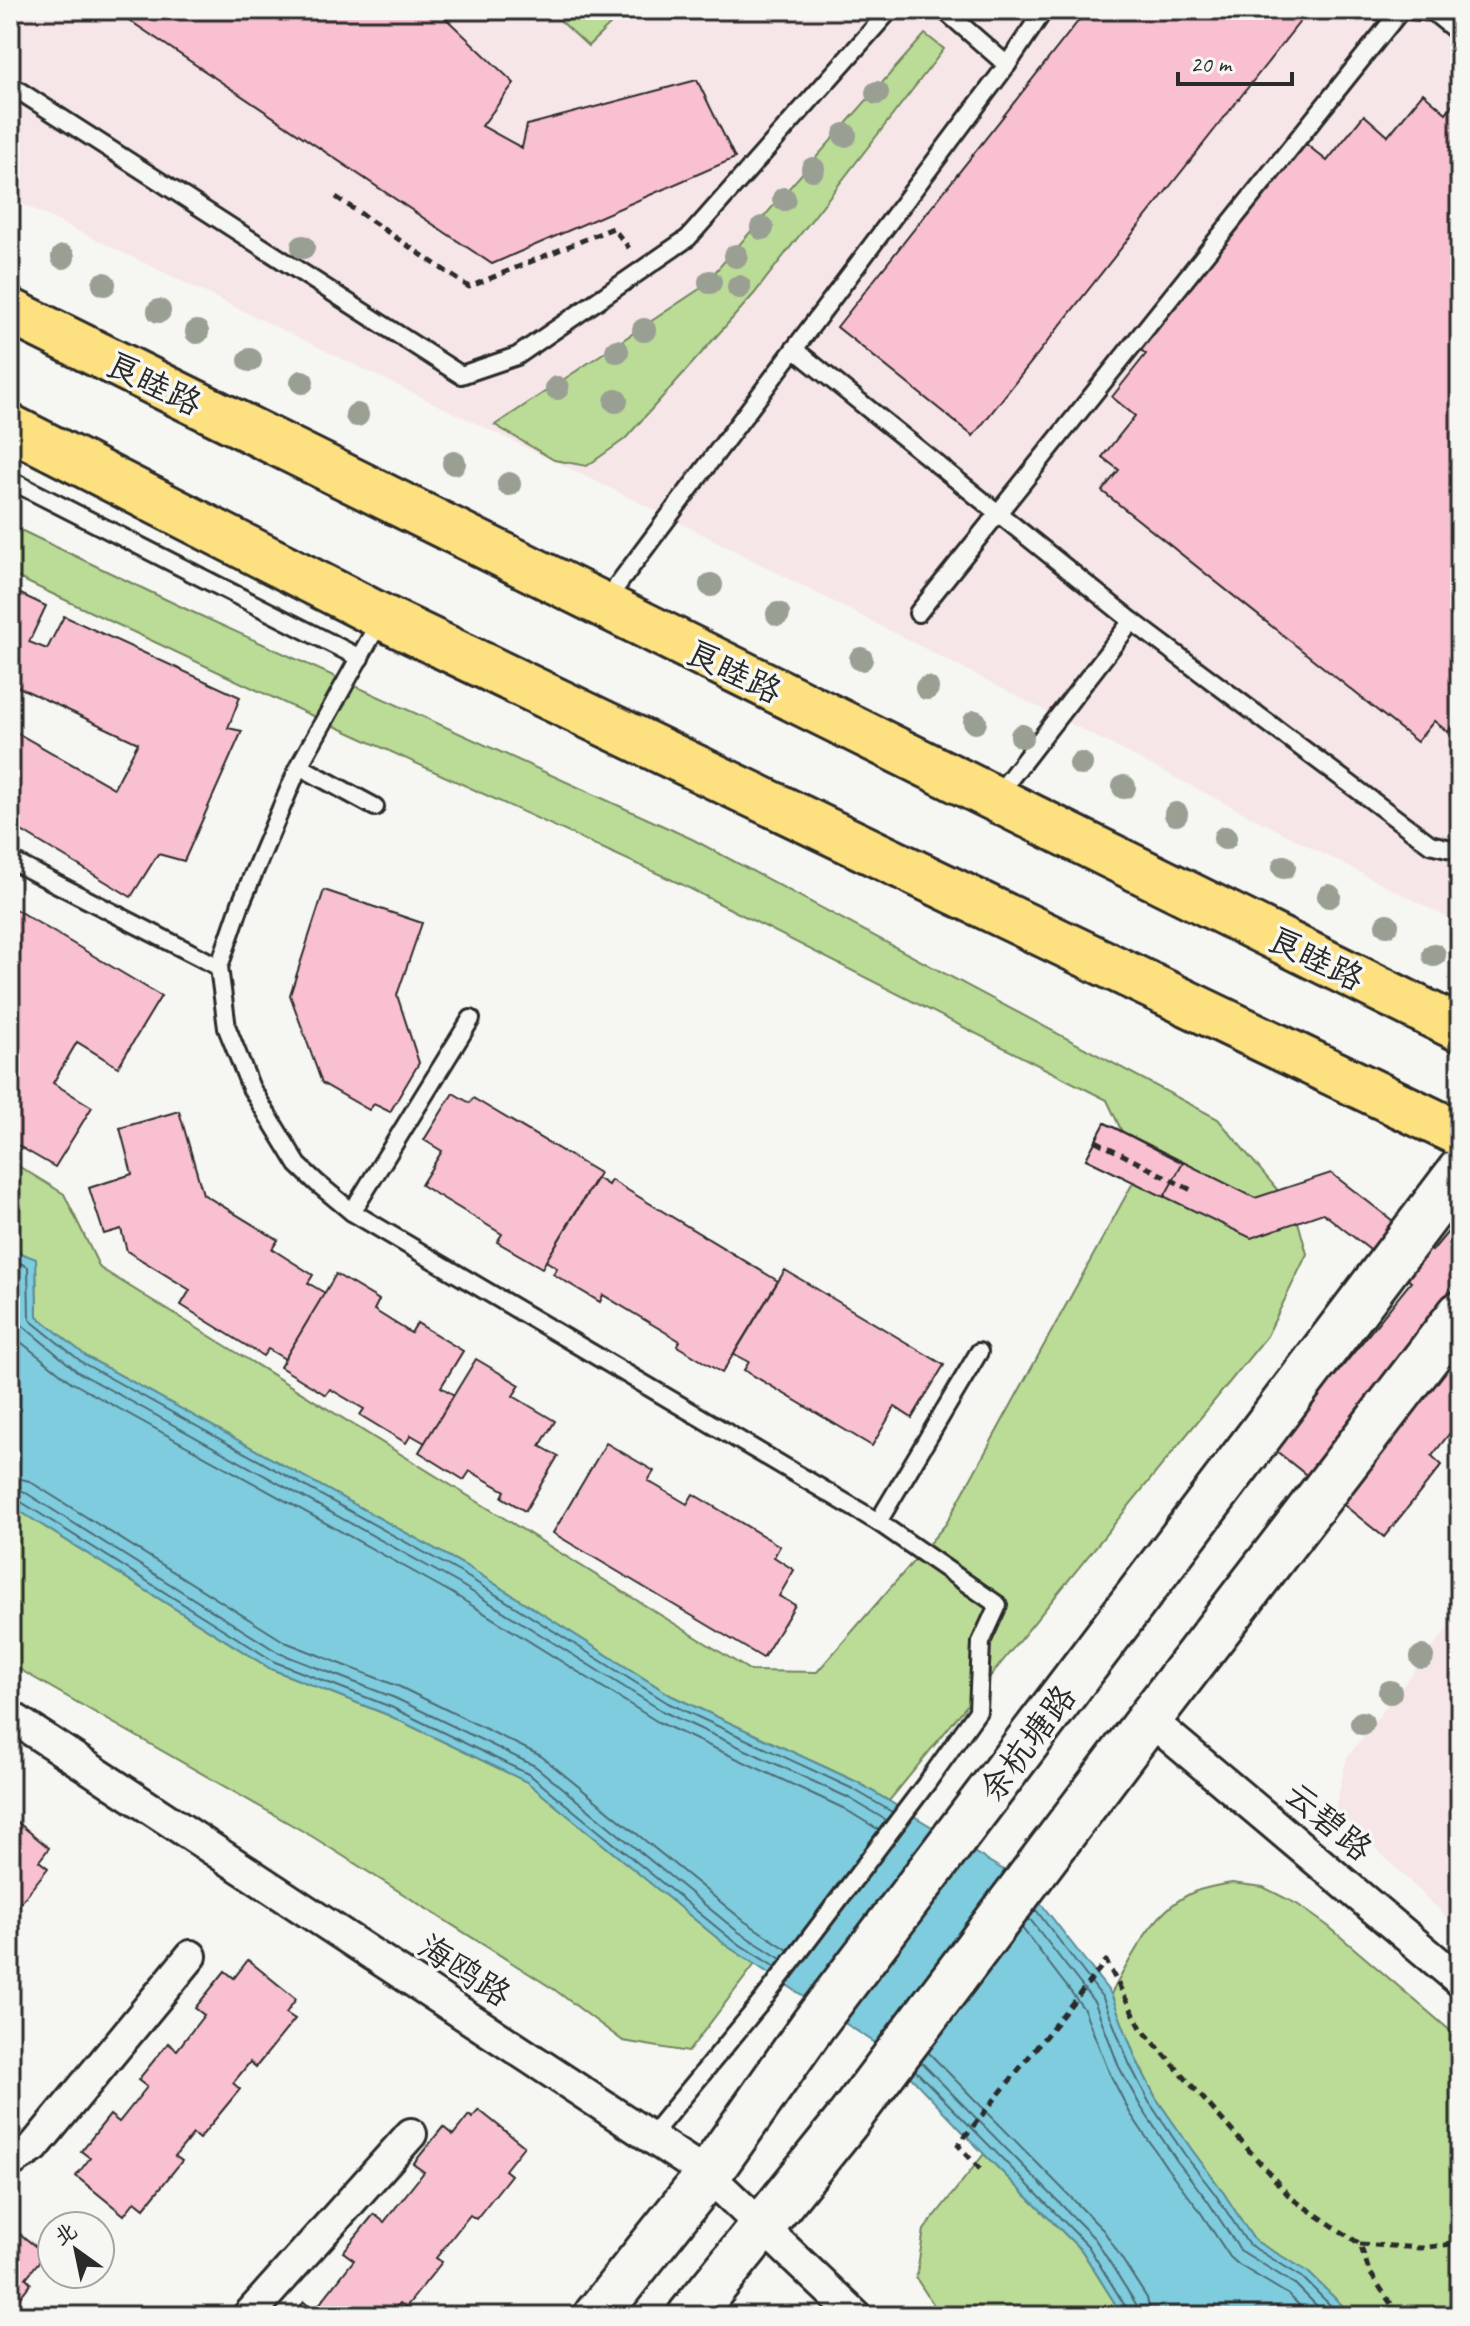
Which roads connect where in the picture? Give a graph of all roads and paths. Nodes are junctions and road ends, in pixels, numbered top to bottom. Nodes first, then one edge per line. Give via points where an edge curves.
1 (890, 10) edge
2 (944, 10) edge
3 (1044, 10) edge
4 (1401, 10) edge
5 (1410, 10) edge
6 (1460, 34) edge
7 (1007, 65) junction
8 (10, 85) edge
9 (336, 197) dead end
10 (645, 268) junction
11 (10, 311) edge
12 (794, 349) junction
13 (10, 427) edge
14 (10, 480) edge
15 (998, 513) junction
16 (602, 606) junction
17 (918, 613) dead end
18 (382, 617) junction
19 (1132, 621) junction
20 (360, 658) junction
21 (299, 766) junction
22 (994, 799) junction
23 (375, 807) dead end
24 (1460, 851) edge
25 (10, 860) edge
26 (219, 967) junction
27 (471, 1019) dead end
28 (1460, 1029) edge
29 (1460, 1134) edge
30 (1096, 1141) dead end
31 (1460, 1171) edge
32 (1193, 1191) dead end
33 (352, 1212) junction
34 (1460, 1314) edge
35 (979, 1352) dead end
36 (878, 1522) junction
37 (10, 1716) edge
38 (1149, 1719) junction
39 (191, 1956) dead end
40 (1460, 1981) edge
41 (411, 2134) dead end
42 (650, 2137) junction
43 (10, 2162) edge
44 (980, 2169) dead end
45 (708, 2175) junction
46 (762, 2224) junction
47 (1460, 2243) edge
48 (1360, 2244) junction
49 (248, 2316) edge
50 (596, 2316) edge
51 (690, 2316) edge
52 (856, 2316) edge
53 (1399, 2316) edge

1 - 10 lane via 688,238
2 - 7 lane
3 - 7 lane
4 - 15 lane
5 - 6 lane via 1433,12
7 - 12 lane
8 - 10 lane via 461,375 517,356
9 - 10 path via 469,287 613,228
11 - 16 main road, 良睦路
12 - 15 lane
12 - 16 lane
13 - 18 main road
14 - 20 lane
15 - 17 lane
15 - 19 lane
16 - 22 main road, 良睦路
18 - 20 lane
18 - 29 main road
19 - 22 lane
19 - 24 lane via 1430,844
20 - 21 lane
21 - 23 lane
21 - 26 lane
22 - 28 main road, 良睦路
25 - 26 lane
26 - 33 lane via 227,1028 251,1088 298,1165
27 - 33 lane
30 - 32 path
31 - 45 main road, 余杭塘路 via 813,2025
33 - 36 lane
34 - 38 main road
35 - 36 lane
36 - 42 lane via 998,1605 981,1642 978,1711 763,2000
37 - 42 street, 海鸥路
38 - 40 street, 云碧路
38 - 46 main road via 846,2122
39 - 43 street via 34,2147
41 - 49 street
42 - 45 street, 海鸥路
44 - 48 path via 958,2145 1106,1961 1141,2028 1291,2198
45 - 46 street, 海鸥路
45 - 50 main road, 余杭塘路
46 - 51 main road
46 - 52 street, 海鸥路
47 - 48 path via 1421,2248
48 - 53 path via 1369,2271

